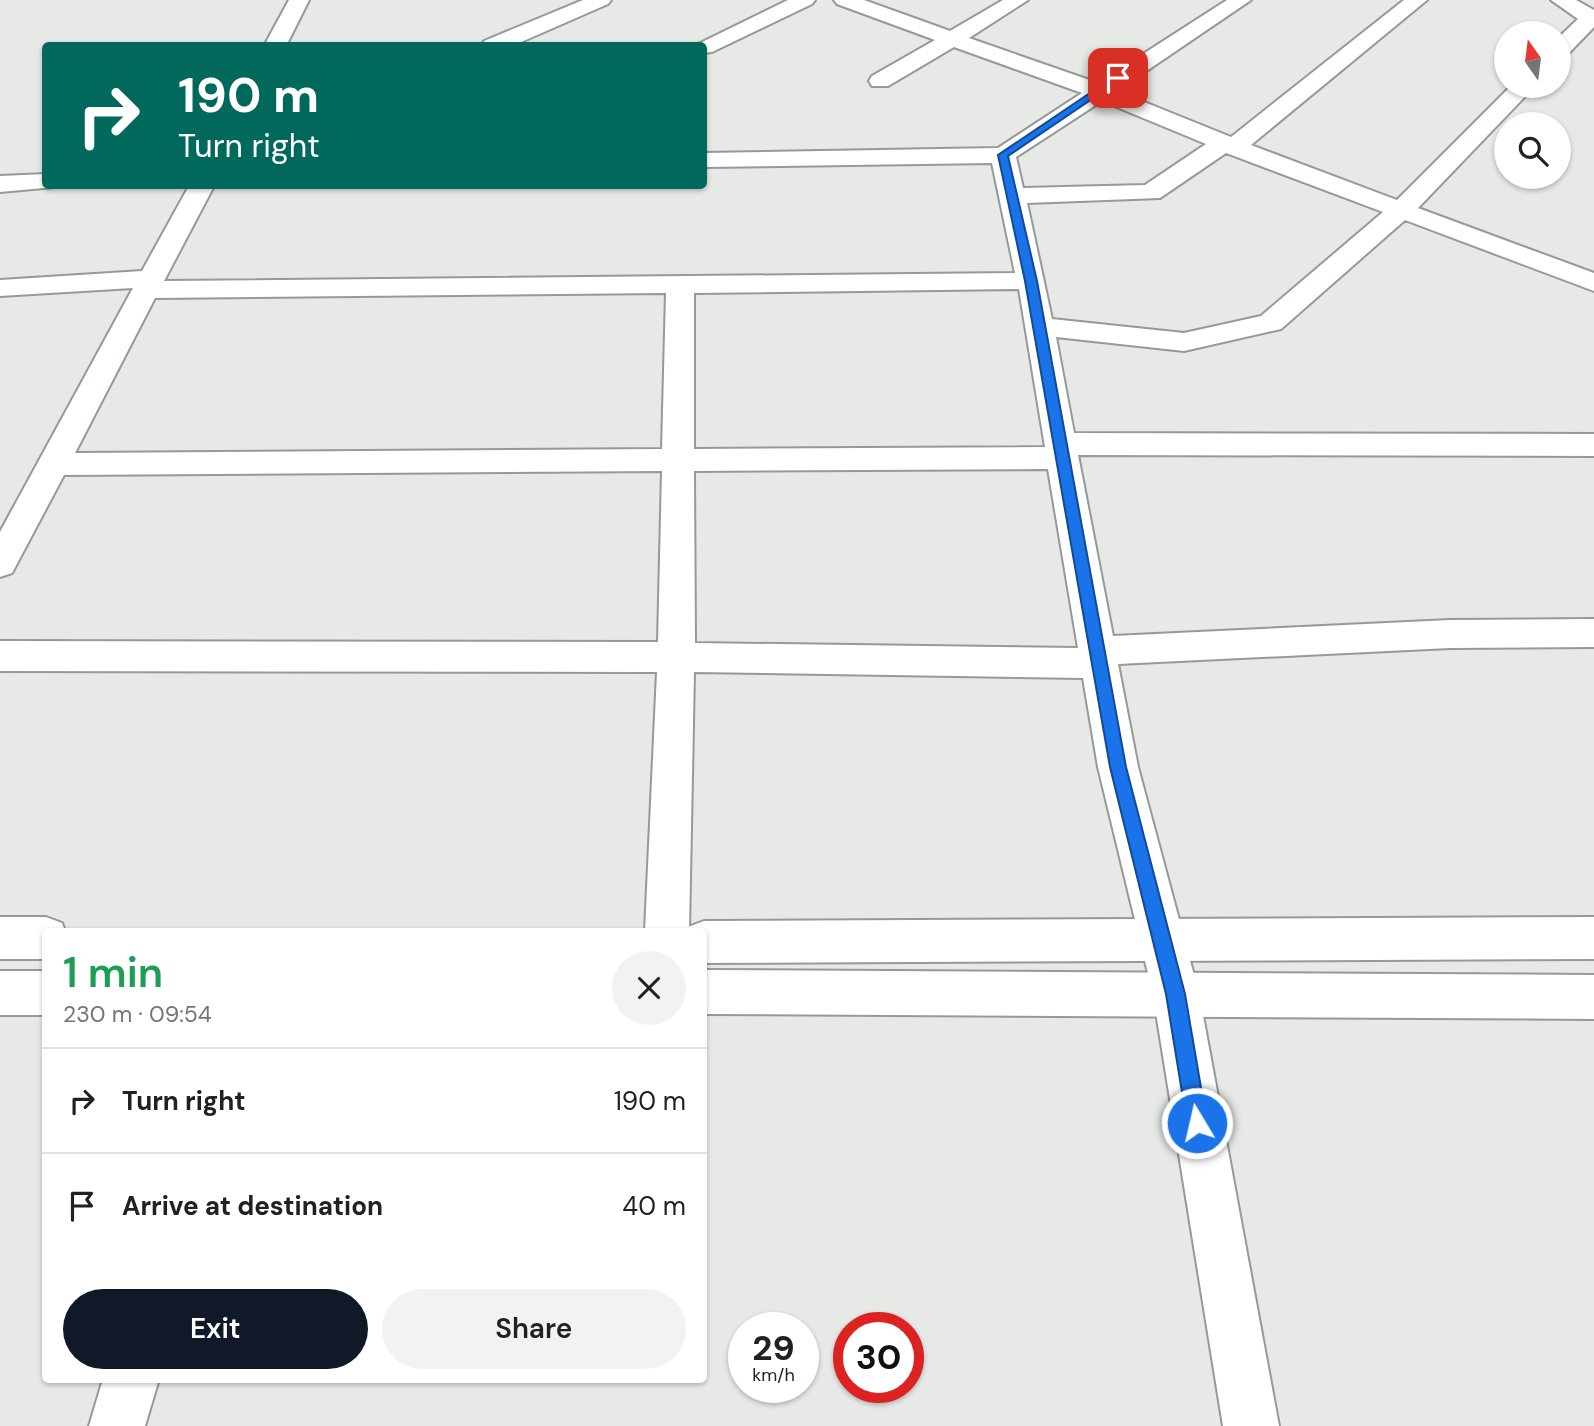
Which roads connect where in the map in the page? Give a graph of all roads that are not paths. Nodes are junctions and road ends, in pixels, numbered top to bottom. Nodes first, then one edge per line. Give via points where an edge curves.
1 (299, 0) edge
2 (601, 0) edge
3 (805, 0) edge
4 (844, 0) edge
5 (1018, 0) edge
6 (1241, 0) edge
7 (1418, 0) edge
8 (1561, 0) edge
9 (1593, 19) edge
10 (952, 37) junction
11 (1572, 38) edge
12 (277, 42) edge
13 (501, 42) edge
14 (707, 46) edge
15 (880, 81) dead end
16 (1098, 91) junction
17 (1512, 98) edge
18 (1229, 145) junction
19 (1003, 155) junction
20 (707, 160) edge
21 (42, 182) edge
22 (0, 184) edge
23 (199, 189) edge
24 (1013, 196) junction
25 (1401, 210) junction
26 (1592, 279) edge
27 (1031, 281) junction
28 (148, 285) junction
29 (680, 285) junction
30 (0, 288) edge
31 (1038, 326) junction
32 (1594, 445) edge
33 (1060, 451) junction
34 (679, 460) junction
35 (53, 464) junction
36 (0, 564) edge
37 (1594, 634) edge
38 (0, 656) edge
39 (676, 657) junction
40 (1098, 657) junction
41 (667, 928) edge
42 (0, 938) edge
43 (42, 938) edge
44 (1594, 938) edge
45 (1162, 941) junction
46 (707, 942) edge
47 (707, 992) edge
48 (0, 993) edge
49 (42, 993) edge
50 (1176, 994) junction
51 (1594, 997) edge
52 (130, 1383) edge
53 (117, 1426) edge
54 (1251, 1426) edge

1 - 12 street
2 - 13 street
3 - 14 street
4 - 10 street
5 - 10 street
6 - 16 street
7 - 18 street
8 - 9 street
9 - 11 street
10 - 15 street
10 - 16 street
16 - 18 street
16 - 19 street
17 - 25 street
18 - 24 street via 1151,193
18 - 25 street
19 - 20 street
19 - 24 street
21 - 22 street
23 - 28 street
24 - 27 street
25 - 26 street
25 - 31 street via 1271,323 1184,342
27 - 29 street
27 - 31 street
28 - 29 street
28 - 30 street
28 - 35 street
29 - 34 street
31 - 33 street
32 - 33 street
33 - 34 street
33 - 40 street
34 - 35 street
34 - 39 street
35 - 36 street
37 - 40 street via 1450,634
38 - 39 street
39 - 40 street
39 - 41 street
40 - 45 street via 1118,767
42 - 43 street
44 - 45 street
45 - 46 street
45 - 50 street
47 - 50 street
48 - 49 street
50 - 51 street
50 - 54 street
52 - 53 street

